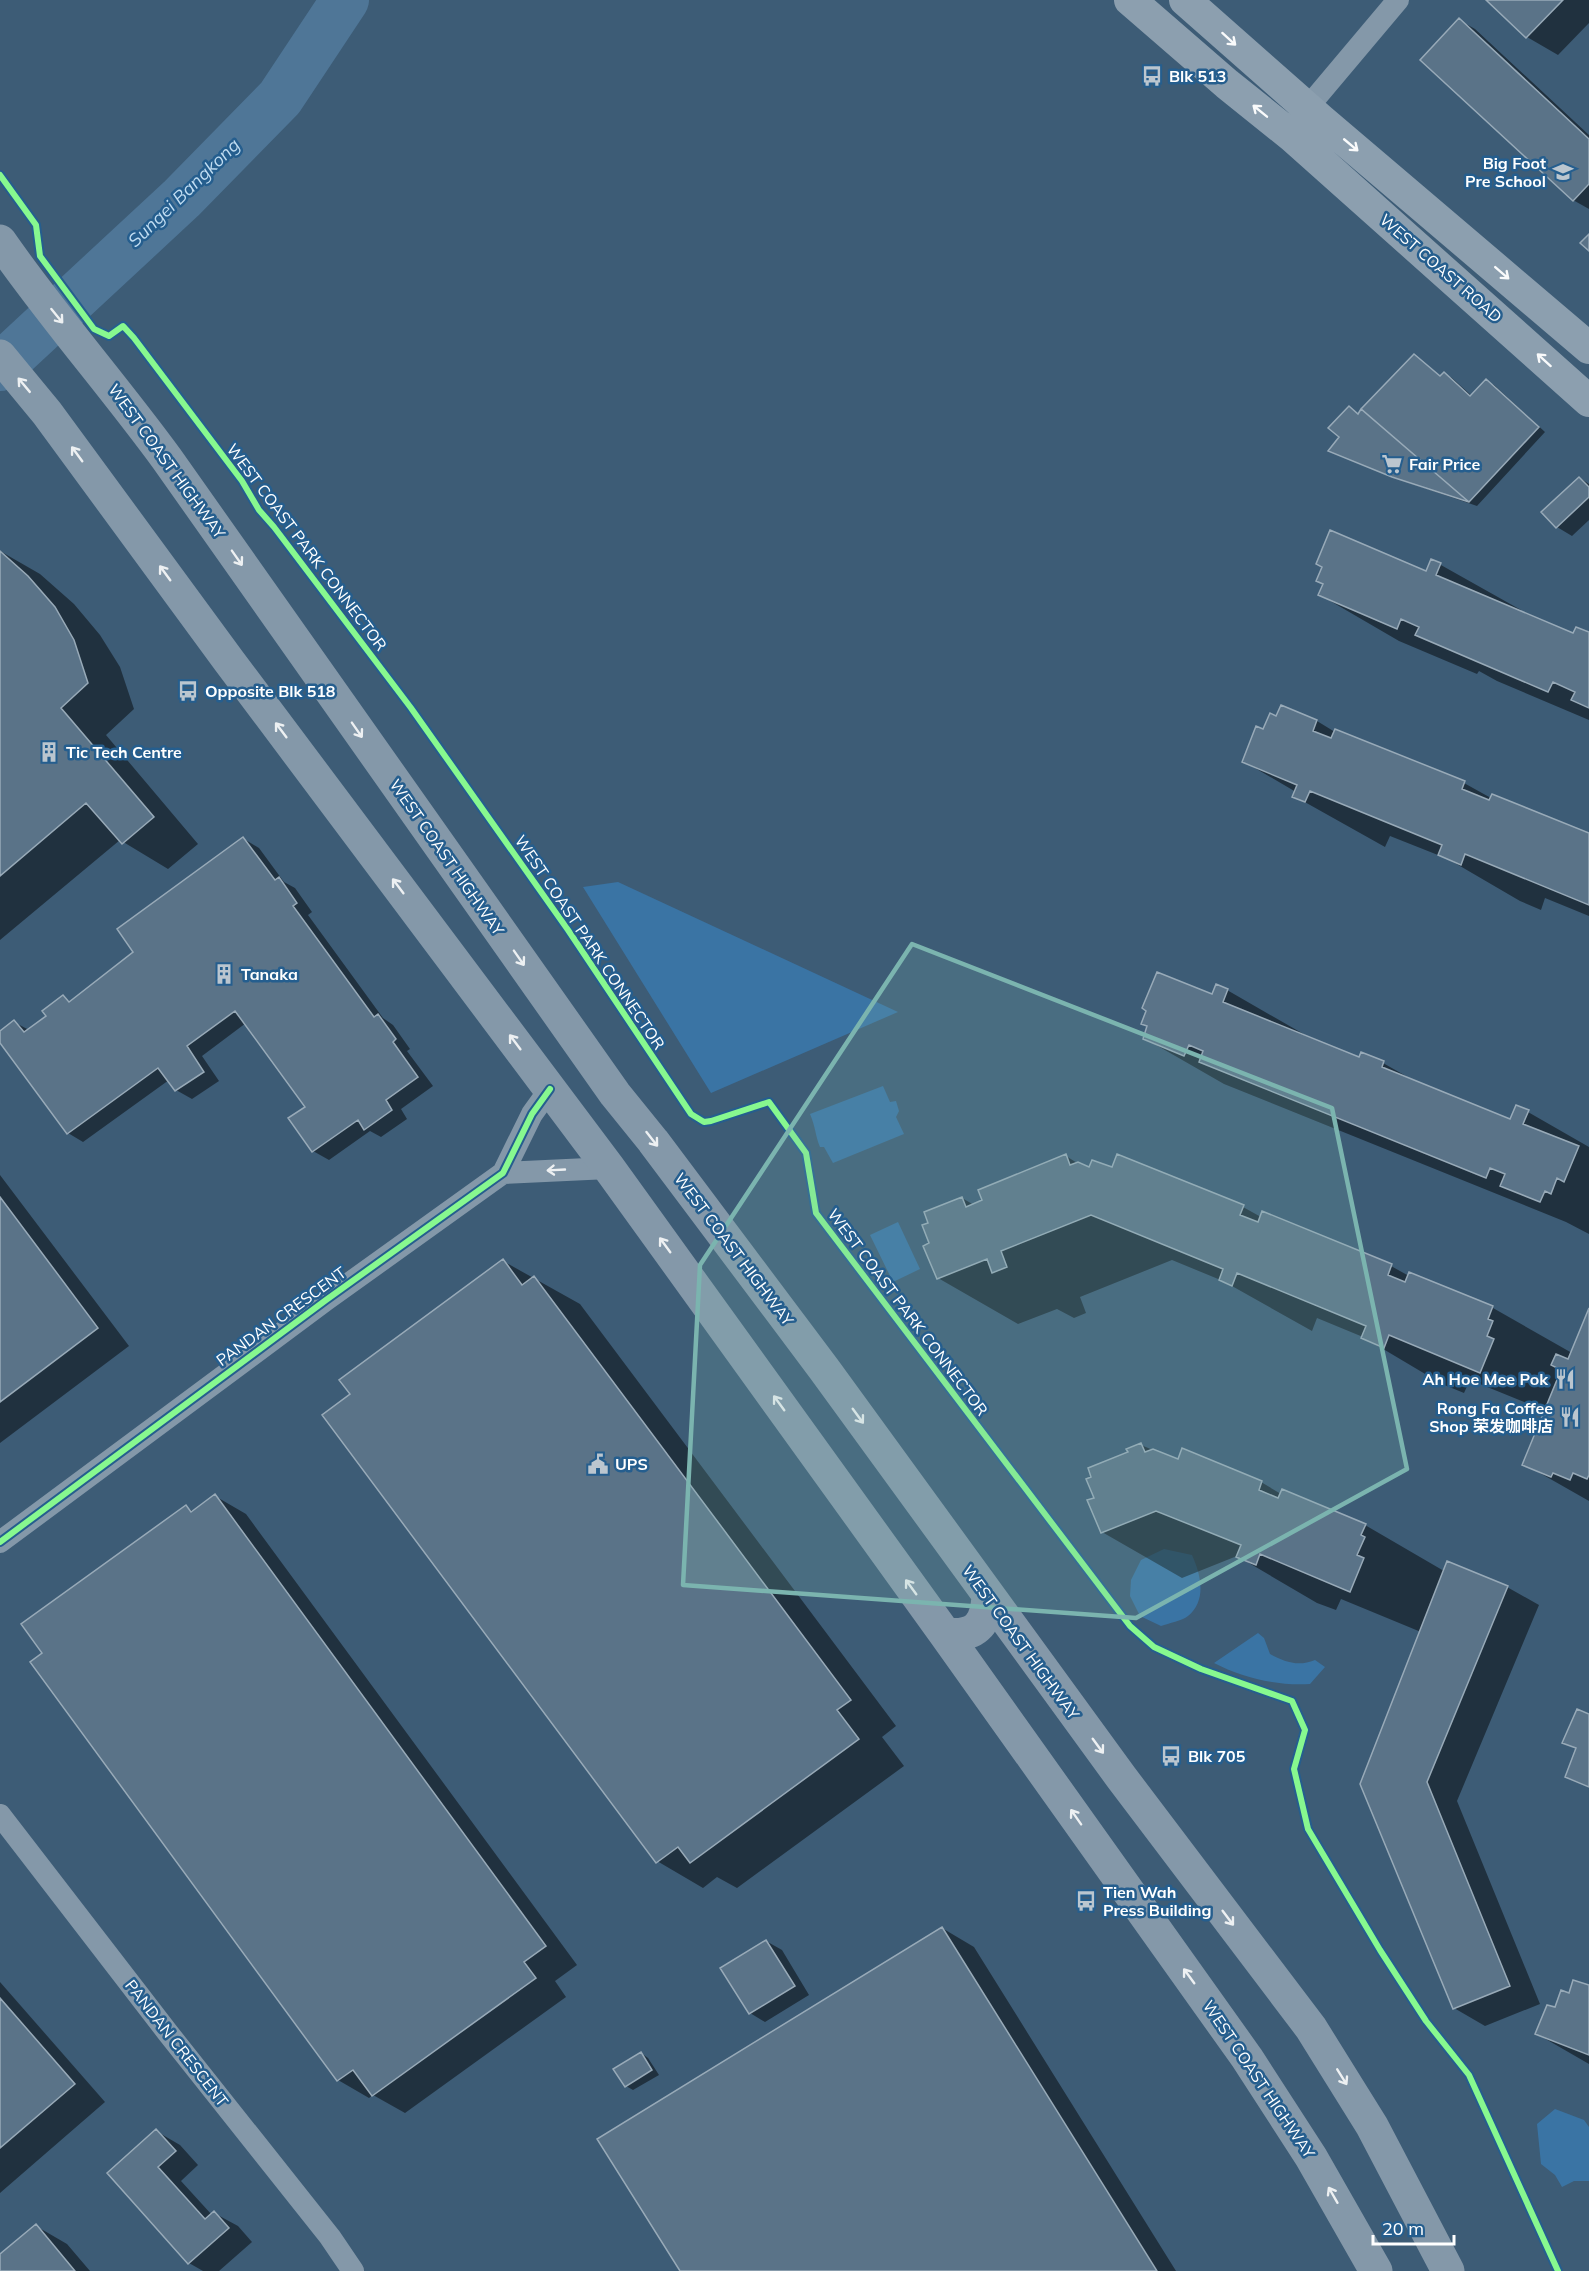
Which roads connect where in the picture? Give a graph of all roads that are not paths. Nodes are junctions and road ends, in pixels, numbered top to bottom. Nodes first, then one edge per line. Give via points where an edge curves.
1 (1185, 0) edge
2 (1398, 0) edge
3 (1144, 4) edge
4 (1306, 107) junction
5 (1293, 137) junction
6 (7, 252) edge
7 (1589, 348) edge
8 (0, 357) edge
9 (1588, 399) edge
10 (550, 1089) junction
11 (609, 1168) junction
12 (503, 1173) junction
13 (0, 1542) edge
14 (988, 1597) junction
15 (945, 1634) junction
16 (0, 1815) edge
17 (353, 2271) edge
18 (1376, 2271) edge
19 (1448, 2271) edge

1 -> 4 main road
2 - 4 street
5 -> 3 main road, WEST COAST ROAD via 1227,84
4 - 5 street via 1293,127
4 -> 7 main road
9 -> 5 main road, WEST COAST ROAD
6 -> 14 highway, WEST COAST HIGHWAY via 195,497 615,1094 824,1369
10 -> 8 highway, WEST COAST HIGHWAY via 47,413
10 - 11 highway, WEST COAST HIGHWAY
10 - 12 street, PANDAN CRESCENT via 531,1114
11 -> 12 street
15 -> 11 highway, WEST COAST HIGHWAY
12 - 13 street, PANDAN CRESCENT
14 - 15 highway via 987,1612 975,1630 961,1636
14 -> 19 highway, WEST COAST HIGHWAY via 1311,2028 1372,2127
18 -> 15 highway, WEST COAST HIGHWAY via 1311,2157 1247,2058
16 - 17 street, PANDAN CRESCENT

